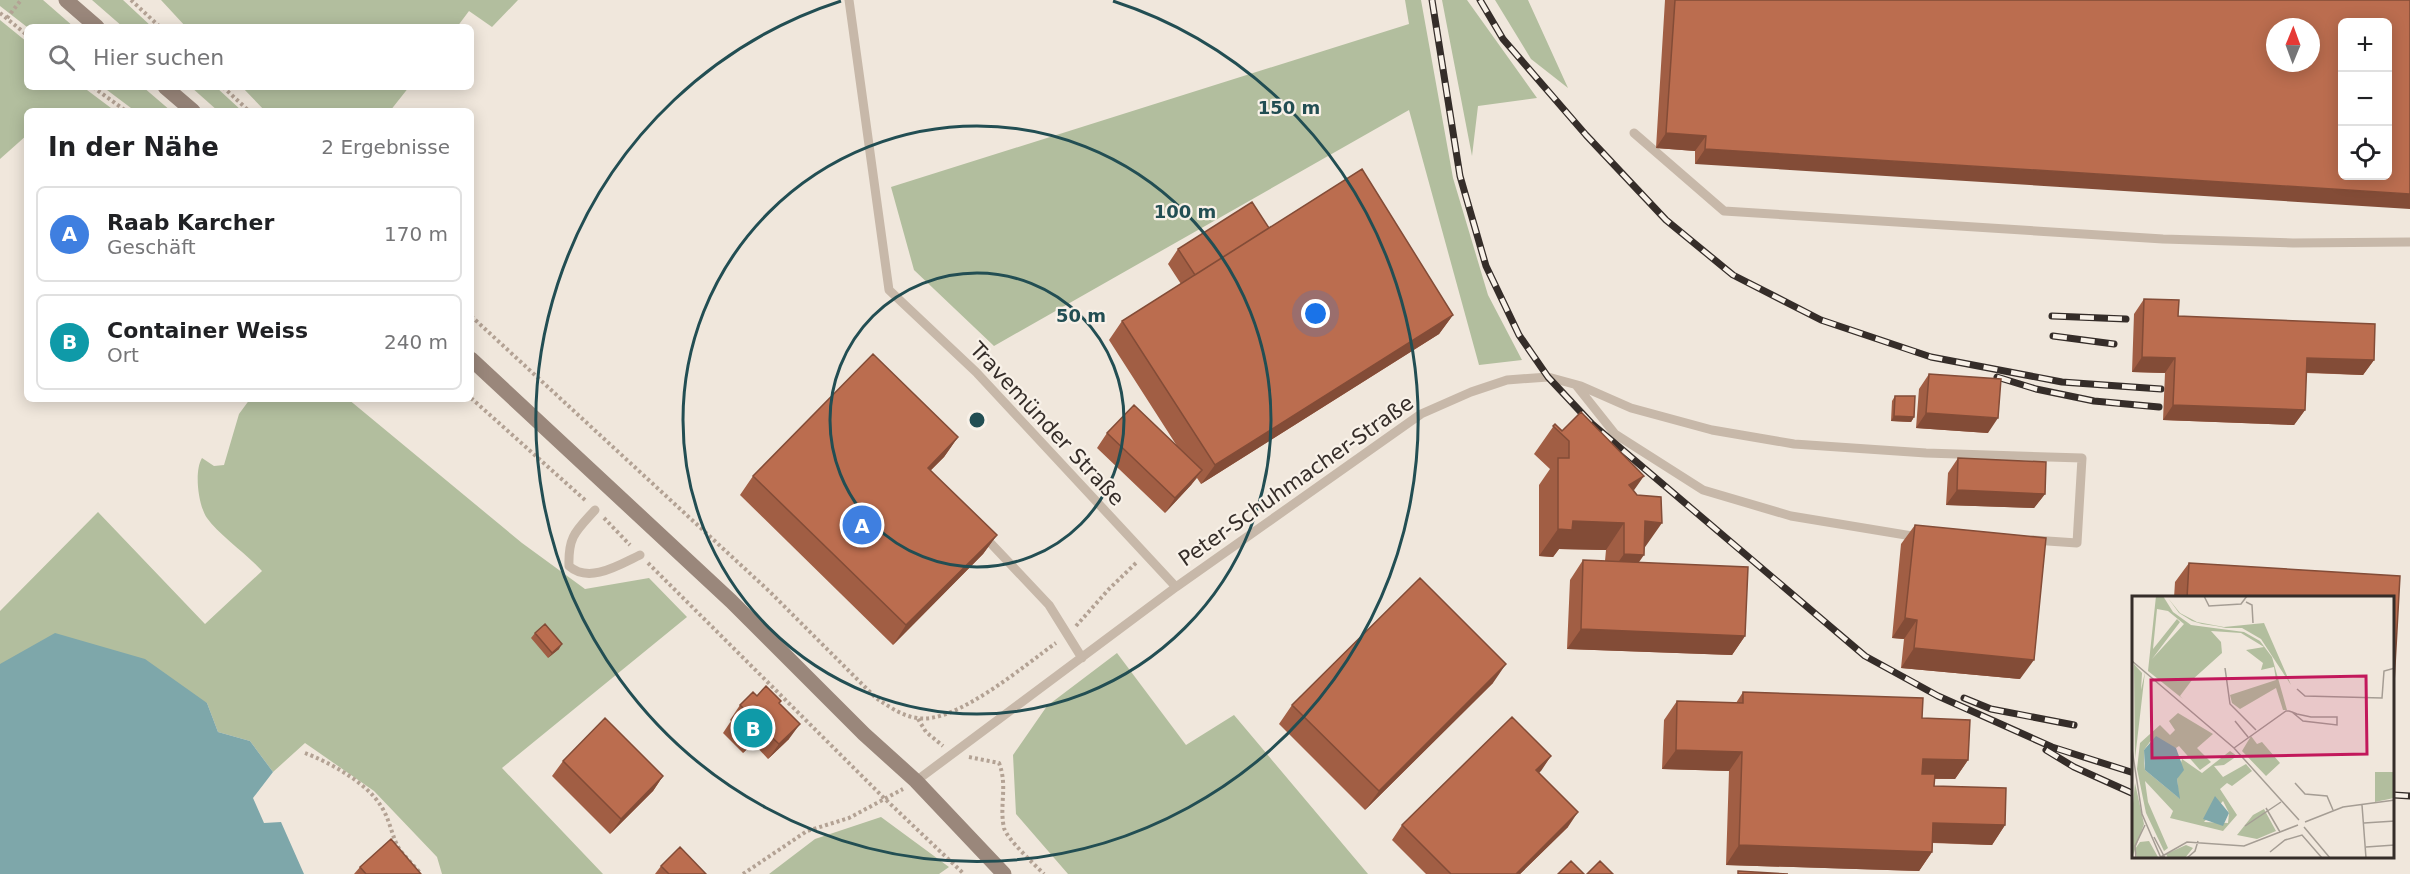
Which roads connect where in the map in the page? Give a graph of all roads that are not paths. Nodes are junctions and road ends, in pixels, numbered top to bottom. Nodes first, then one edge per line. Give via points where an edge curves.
1 (66, 0) edge
2 (849, 0) edge
3 (94, 24) edge
4 (168, 90) edge
5 (190, 108) edge
6 (1634, 134) dead end
7 (2410, 242) edge
8 (474, 362) edge
9 (1576, 385) junction
10 (595, 510) road end
11 (971, 522) edge
12 (1927, 539) edge
13 (2019, 540) edge
14 (640, 555) road end
15 (1176, 587) junction
16 (1082, 658) junction
17 (916, 781) junction
18 (1004, 874) edge

1 - 3 main road
2 - 15 lane, Travemünder Straße via 889,290 976,372
4 - 5 main road
6 - 7 lane via 1724,211 2163,239
8 - 17 main road via 723,593
9 - 12 lane via 1615,434 1702,490 1791,516
9 - 13 lane, Peter-Schuhmacher-Straße via 1631,408 1712,430 1794,444 2082,458 2077,543
9 - 15 lane, Peter-Schuhmacher-Straße via 1548,377 1507,380 1421,414
10 - 14 lane via 578,528 568,547 569,566 577,573 590,574
11 - 16 lane via 1049,605
15 - 16 lane, Peter-Schuhmacher-Straße
16 - 17 lane, Peter-Schuhmacher-Straße
17 - 18 main road

